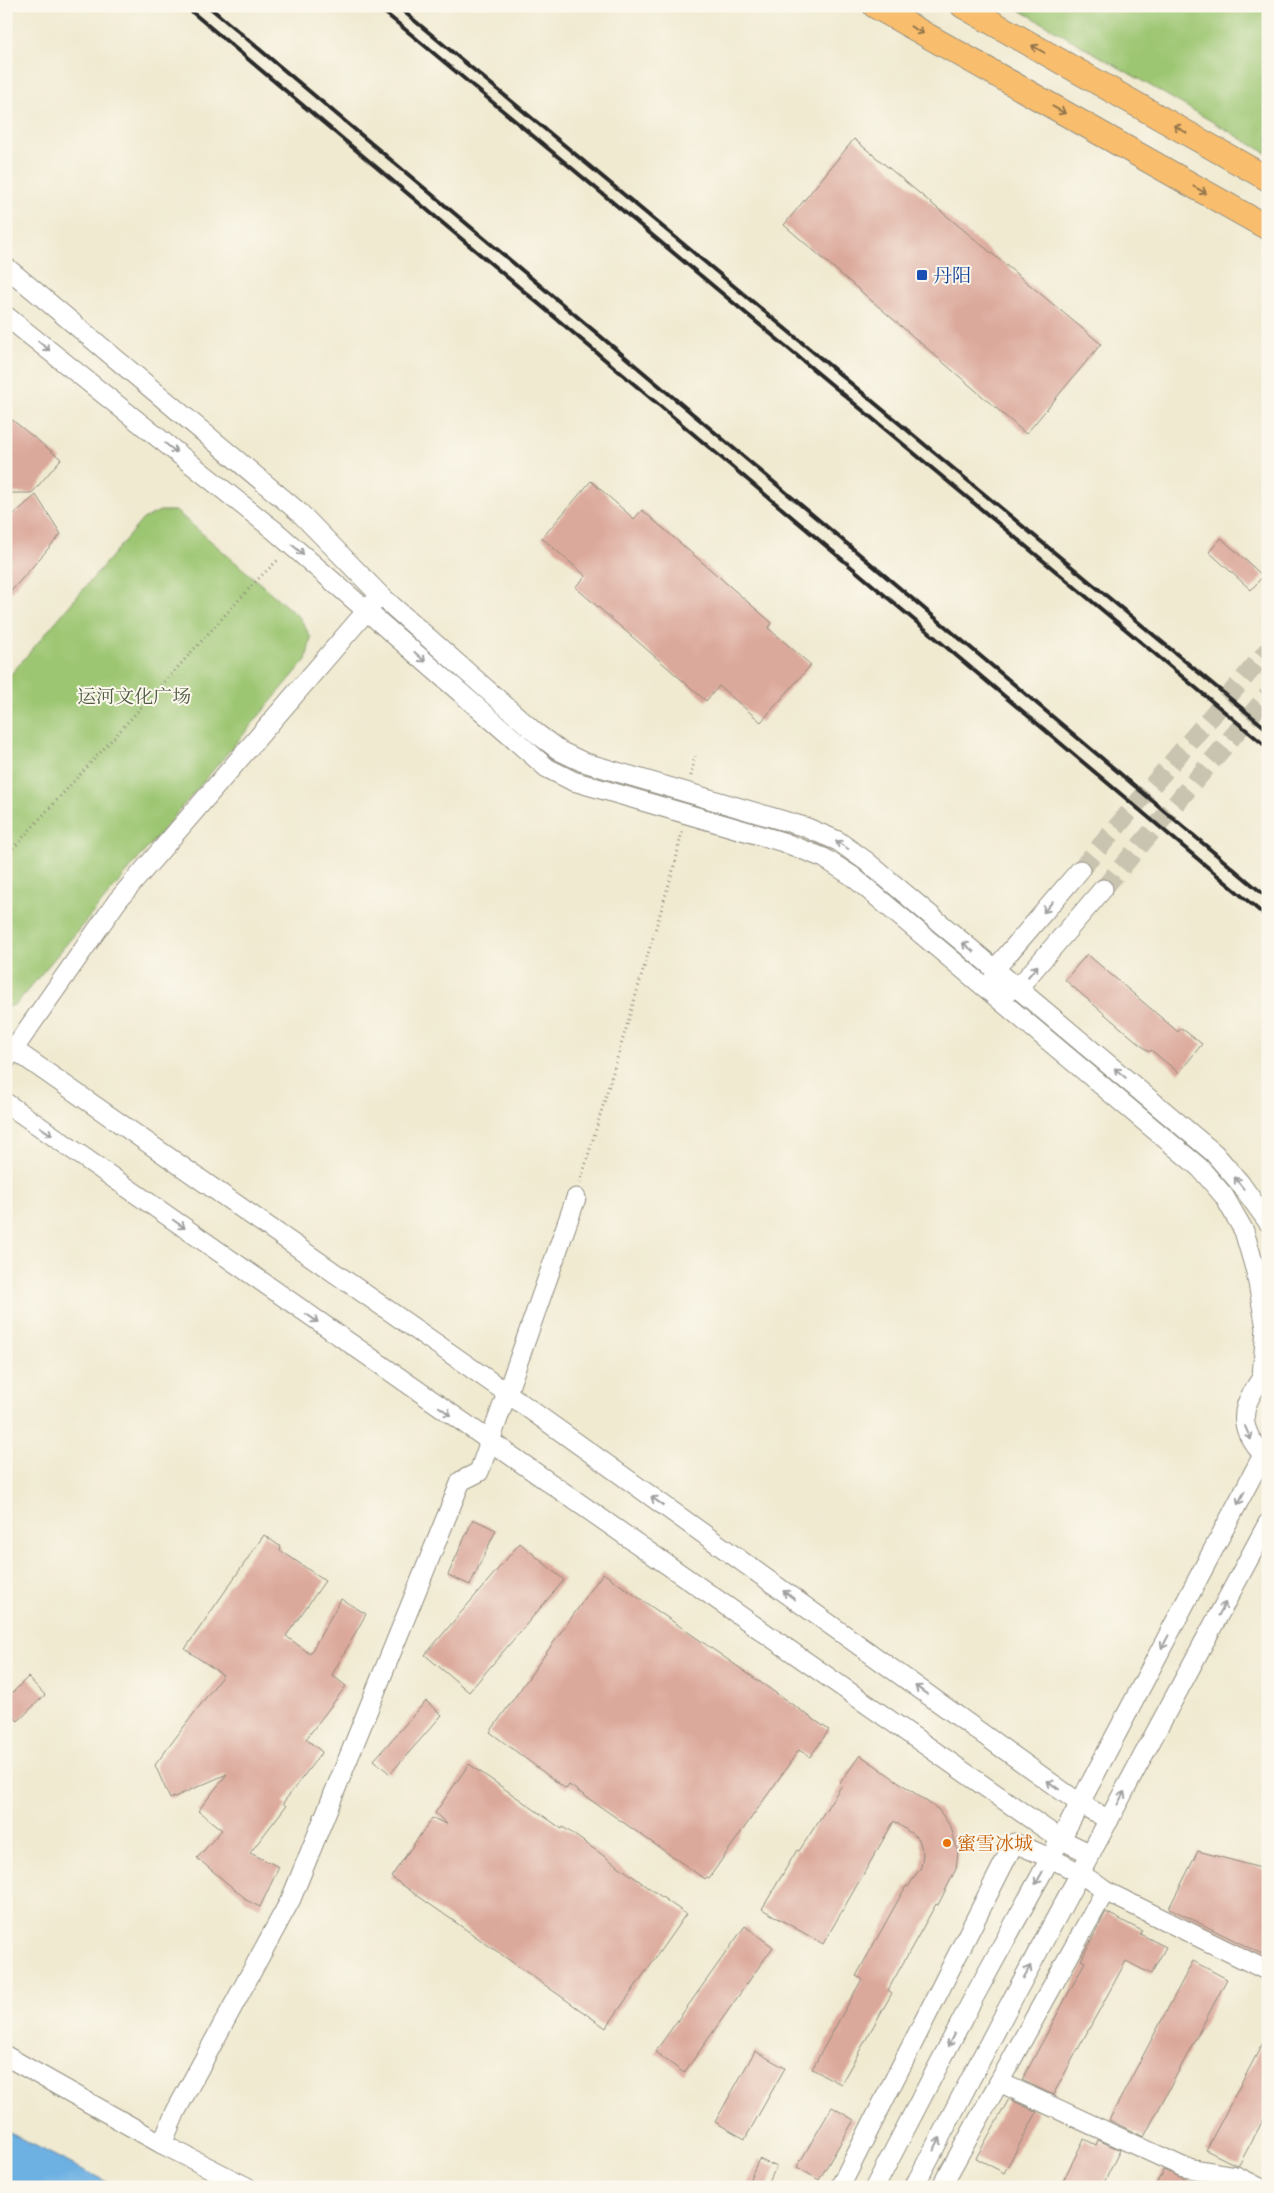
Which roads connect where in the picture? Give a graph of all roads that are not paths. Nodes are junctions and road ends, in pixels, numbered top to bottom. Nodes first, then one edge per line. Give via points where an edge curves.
1 (875, 6) edge
2 (963, 6) edge
3 (1268, 179) edge
4 (1268, 228) edge
5 (6, 267) edge
6 (6, 316) edge
7 (380, 595) junction
8 (368, 610) junction
9 (1080, 870) tunnel mouth
10 (1103, 888) tunnel mouth
11 (995, 969) junction
12 (1018, 988) junction
13 (993, 994) junction
14 (8, 1051) edge
15 (6, 1103) edge
16 (576, 1198) road end
17 (1268, 1222) edge
18 (1265, 1373) edge
19 (507, 1393) junction
20 (490, 1442) junction
21 (1266, 1457) edge
22 (1268, 1524) edge
23 (1079, 1803) junction
24 (1109, 1820) junction
25 (1060, 1839) junction
26 (1091, 1854) junction
27 (1050, 1857) junction
28 (1081, 1873) junction
29 (1104, 1891) junction
30 (1268, 1971) edge
31 (6, 2056) edge
32 (998, 2082) junction
33 (162, 2144) junction
34 (247, 2187) edge
35 (840, 2187) edge
36 (875, 2187) edge
37 (914, 2187) edge
38 (940, 2187) edge
39 (1258, 2187) edge

1 -> 4 main road
3 -> 2 main road
5 - 7 street via 300,513
6 -> 8 street
7 - 8 street
11 -> 7 street via 866,861 838,842 805,827 583,762 560,751
8 -> 13 street via 547,768 573,781 784,842 824,858 852,876
8 - 14 street via 118,900
9 -> 11 street
12 -> 10 street
11 - 12 street
11 - 13 street
12 - 13 street
17 -> 12 street via 1214,1152
13 - 18 street via 1200,1168 1224,1196 1244,1231 1256,1272 1266,1328
14 - 19 street
15 -> 20 street
16 - 19 street
18 -> 21 street via 1247,1401 1243,1422 1254,1446
19 - 20 street
23 -> 19 street
20 - 25 street
20 - 33 street via 479,1472 461,1481 291,1899 176,2111
21 -> 23 street
24 -> 22 street
23 - 24 street
23 - 25 street
24 - 26 street
25 - 26 street
25 - 27 street
26 - 28 street
27 - 28 street
27 - 35 street via 1014,1843
27 -> 36 street
28 - 29 street
37 -> 28 street
29 - 30 street
29 - 32 street
31 - 33 street
32 - 38 street
32 - 39 street via 1183,2167 1236,2176
33 - 34 street

